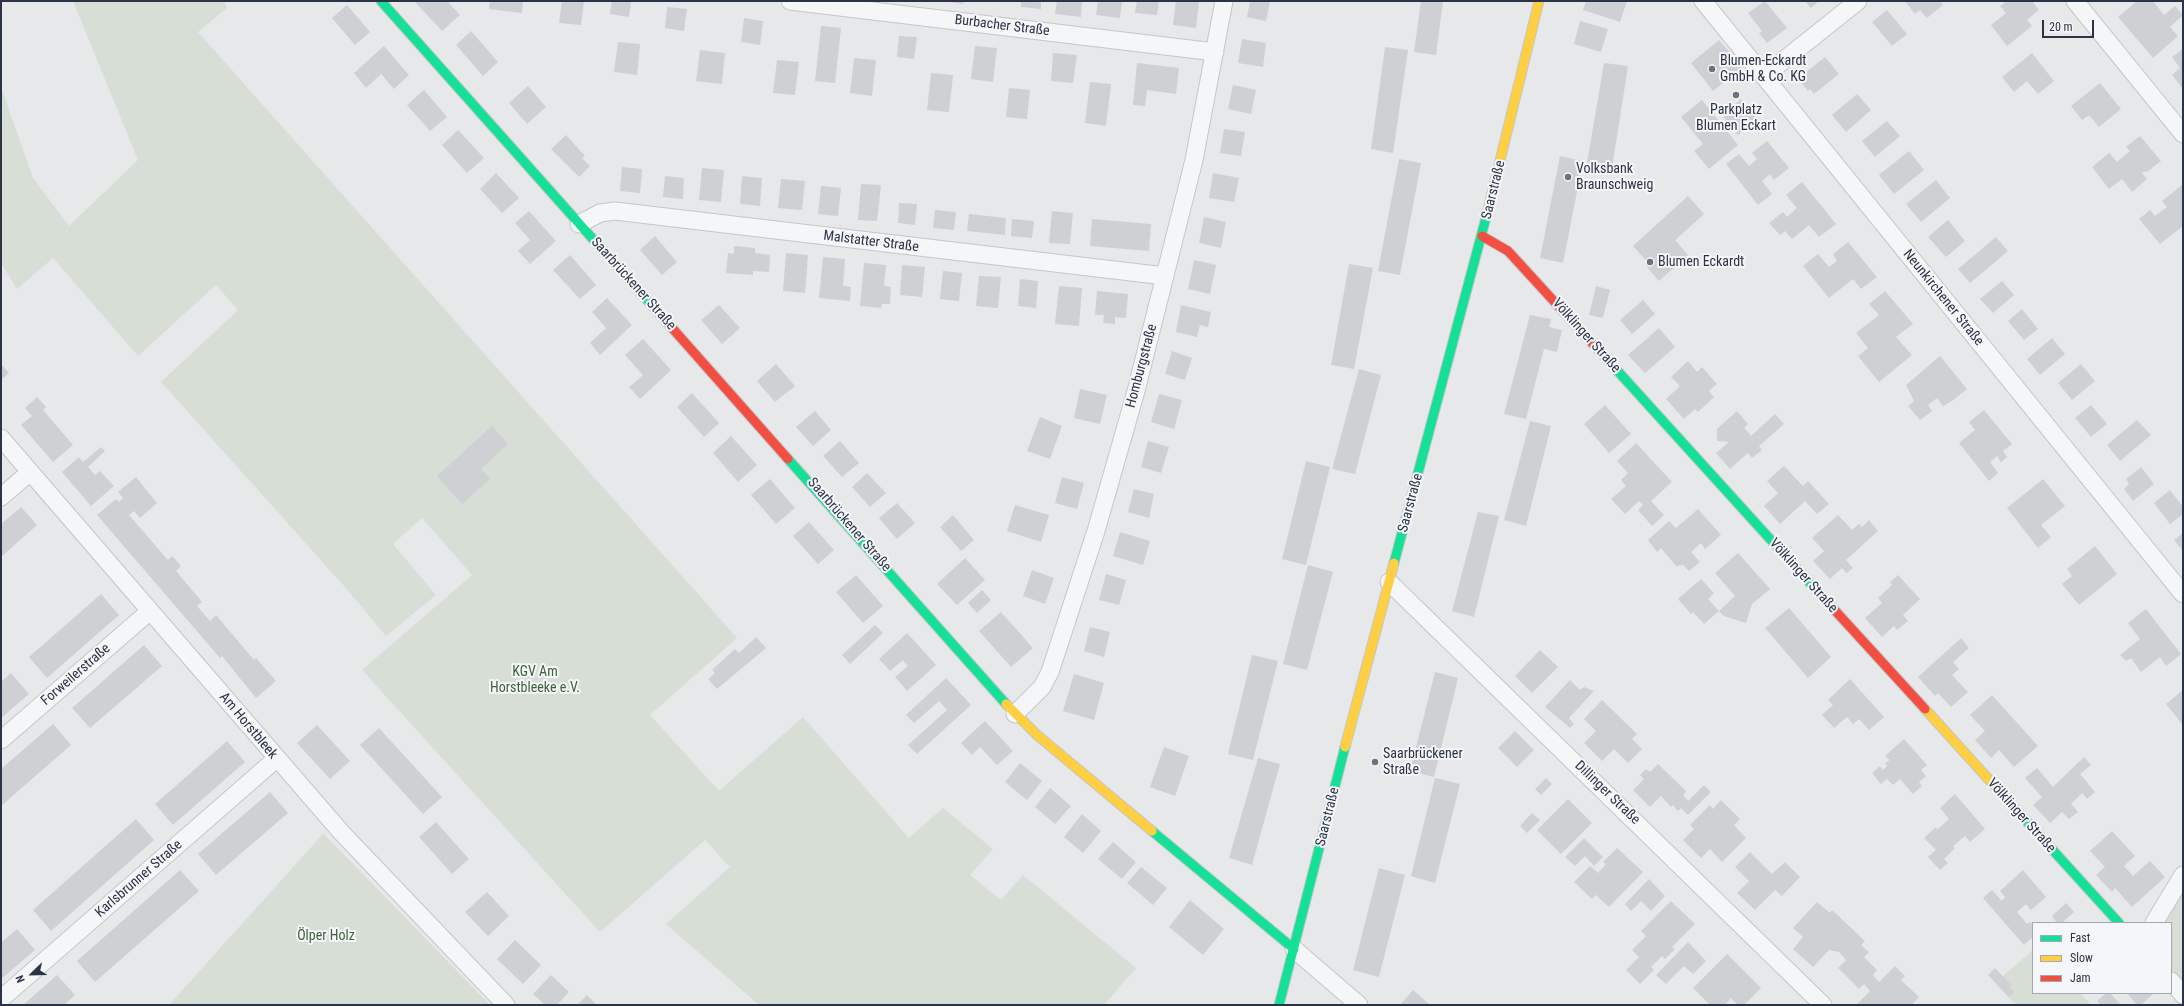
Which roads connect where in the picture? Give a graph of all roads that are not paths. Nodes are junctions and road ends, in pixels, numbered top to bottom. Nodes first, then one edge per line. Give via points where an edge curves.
1 (381, 1) edge
2 (790, 1) edge
3 (1224, 1) edge
4 (1539, 1) edge
5 (1703, 1) edge
6 (1858, 1) edge
7 (2076, 1) edge
8 (1215, 52) junction
9 (1764, 76) junction
10 (2183, 134) edge
11 (579, 224) junction
12 (1482, 236) junction
13 (1165, 276) junction
14 (1, 438) edge
15 (30, 472) junction
16 (1, 497) edge
17 (1390, 582) junction
18 (2183, 594) edge
19 (150, 611) junction
20 (1015, 714) junction
21 (1, 740) edge
22 (276, 759) junction
23 (2183, 875) edge
24 (2118, 922) edge
25 (2155, 922) edge
26 (1294, 949) junction
27 (2172, 983) edge
28 (2183, 995) edge
29 (1, 999) edge
30 (506, 1005) edge
31 (1279, 1005) edge
32 (1359, 1005) edge
33 (1823, 1005) edge

1 - 11 street, Saarbrückener Straße
2 - 8 street, Burbacher Straße
3 - 8 street, Homburgstraße
4 - 12 street, Saarstraße
5 - 9 street, Neunkirchener Straße
6 - 9 street
7 - 10 street
8 - 13 street, Homburgstraße via 1194,160
9 - 18 street, Neunkirchener Straße
11 - 13 street, Malstatter Straße via 600,213 615,211
11 - 20 street, Saarbrückener Straße
12 - 17 street, Saarstraße
12 - 24 street, Völklinger Straße via 1508,251
13 - 20 street, Homburgstraße via 1136,391 1100,516 1050,672 1042,687
14 - 15 street, Am Horstbleek
15 - 16 street
15 - 19 street, Am Horstbleek
17 - 26 street, Saarstraße
17 - 33 street, Dillinger Straße
19 - 21 street, Forweilerstraße
19 - 22 street, Am Horstbleek
20 - 26 street, Saarbrückener Straße
22 - 29 street, Karlsbrunner Straße
22 - 30 street, Am Horstbleek via 341,832
23 - 25 street
26 - 31 street, Saarstraße
26 - 32 street, Saarbrückener Straße
27 - 28 street

